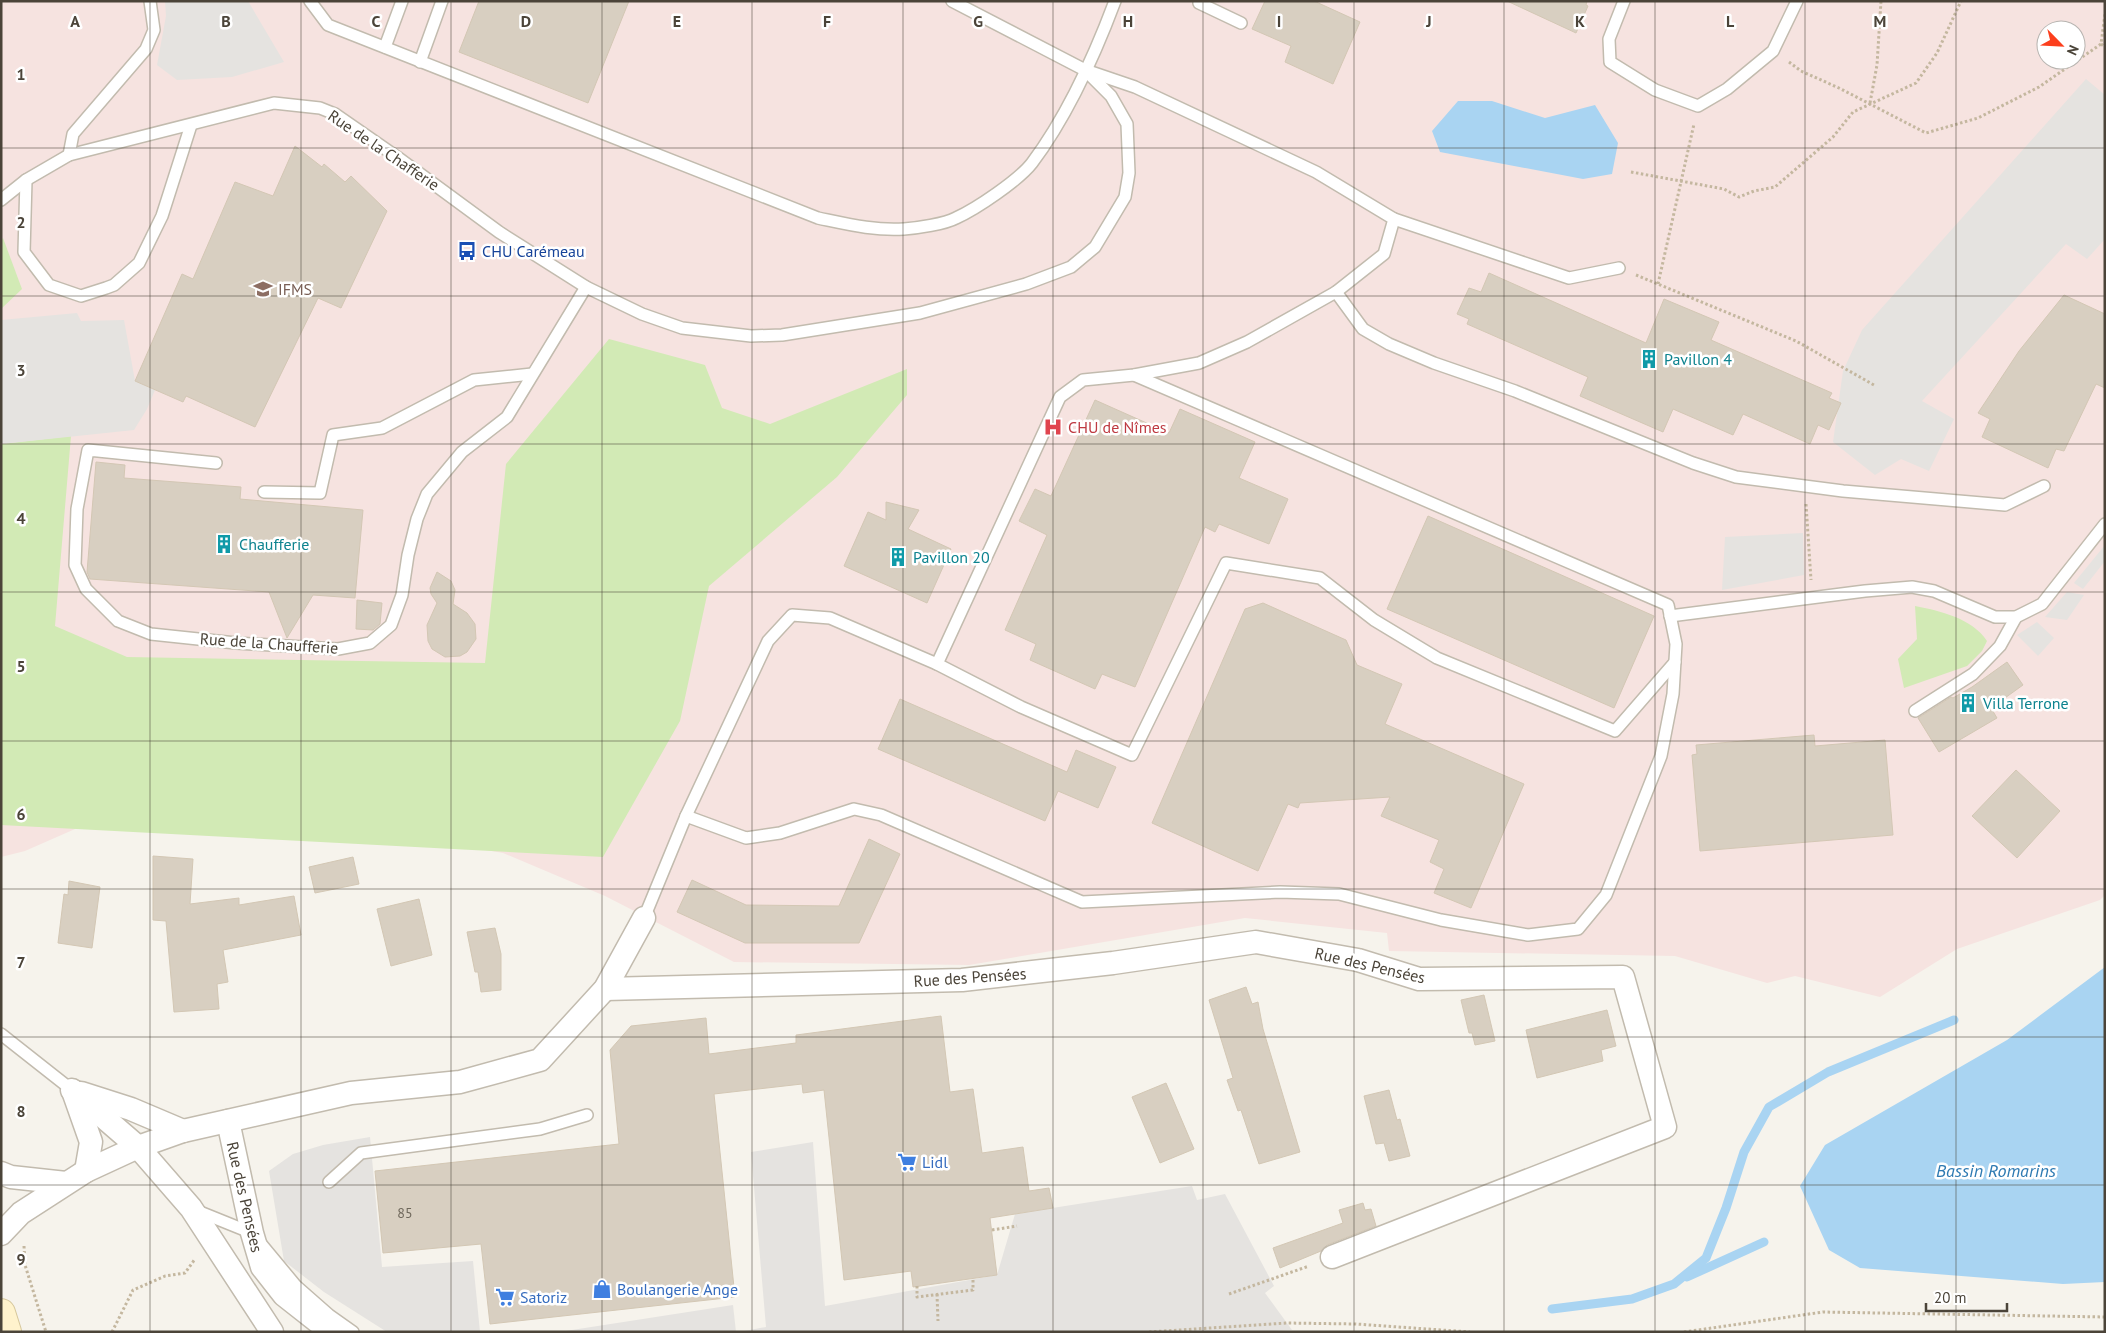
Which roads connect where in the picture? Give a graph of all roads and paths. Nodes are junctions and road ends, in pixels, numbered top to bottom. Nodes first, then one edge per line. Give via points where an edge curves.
1 (150, 1) edge
2 (310, 1) edge
3 (402, 1) edge
4 (442, 1) edge
5 (952, 1) edge
6 (1115, 1) edge
7 (1200, 1) edge
8 (1624, 1) edge
9 (1797, 1) edge
10 (1881, 1) edge
11 (1961, 1) edge
12 (2105, 14) edge
13 (1241, 24) dead end
14 (2101, 44) junction
15 (385, 47) junction
16 (2105, 47) edge
17 (1773, 51) junction
18 (420, 62) junction
19 (1085, 70) junction
20 (1870, 103) junction
21 (191, 125) junction
22 (1692, 133) dead end
23 (69, 155) junction
24 (1631, 172) dead end
25 (26, 180) junction
26 (1681, 182) junction
27 (1, 200) edge
28 (1394, 219) junction
29 (1619, 268) joint
30 (1658, 284) junction
31 (586, 287) junction
32 (1336, 292) junction
33 (532, 374) junction
34 (1134, 374) junction
35 (1874, 384) dead end
36 (216, 463) dead end
37 (1805, 486) junction
38 (2044, 486) dead end
39 (264, 492) dead end
40 (2105, 524) edge
41 (1812, 597) junction
42 (1670, 616) junction
43 (2016, 617) junction
44 (1675, 662) junction
45 (937, 664) junction
46 (1915, 711) dead end
47 (686, 816) junction
48 (644, 918) joint
49 (606, 989) junction
50 (1, 1034) edge
51 (72, 1090) junction
52 (588, 1115) dead end
53 (228, 1121) junction
54 (183, 1131) junction
55 (138, 1147) junction
56 (86, 1171) junction
57 (1, 1173) edge
58 (329, 1182) dead end
59 (66, 1183) junction
60 (191, 1208) junction
61 (1017, 1226) dead end
62 (992, 1230) dead end
63 (252, 1233) junction
64 (1, 1234) edge
65 (210, 1237) junction
66 (1332, 1257) joint
67 (973, 1278) dead end
68 (917, 1286) dead end
69 (937, 1294) junction
70 (1229, 1294) dead end
71 (1, 1313) edge
72 (2105, 1317) edge
73 (938, 1321) dead end
74 (7, 1332) edge
75 (112, 1332) edge
76 (272, 1332) edge
77 (330, 1332) edge
78 (353, 1332) edge
79 (1149, 1332) edge
80 (1470, 1332) edge
81 (1684, 1332) edge

1 - 23 lane via 154,30 146,49 73,134
2 - 15 lane via 328,24
3 - 15 lane
4 - 18 lane
5 - 19 lane
6 - 19 lane
7 - 13 lane
8 - 17 lane via 1609,39 1610,62 1654,90 1698,106 1727,89
9 - 17 lane
10 - 20 path via 1877,65
11 - 20 path via 1937,52 1916,83
12 - 14 path
14 - 16 path
14 - 20 path via 2039,87 1978,118 1926,133
15 - 18 lane
17 - 20 path via 1801,71
18 - 19 lane via 818,218 862,228 905,229 955,219 1000,191 1031,164 1062,117
19 - 28 lane via 1135,87 1316,172
19 - 31 lane, Rue de la Chafferie via 1111,96 1127,124 1129,173 1125,197 1112,222 1096,247 1071,267 1026,284 920,314 782,335 742,336 682,328 642,314
20 - 26 path via 1853,112 1833,137 1775,187 1738,197 1724,189
21 - 23 lane, Rue de la Chafferie
21 - 25 lane via 162,216 140,263 114,285 81,296 49,285 24,252
21 - 31 lane, Rue de la Chafferie via 274,103 320,108 335,114 500,232
22 - 26 path
23 - 25 lane, Rue de la Chafferie
24 - 26 path
25 - 27 lane
26 - 30 path
28 - 29 lane via 1569,278
28 - 32 lane via 1384,254
29 - 30 path
30 - 35 path via 1796,341
31 - 33 lane, Rue de la Chaufferie
32 - 34 lane via 1247,342 1198,363
32 - 37 lane via 1363,329 1434,363 1515,391 1693,463 1736,477
33 - 36 lane, Rue de la Chaufferie via 507,417 462,452 427,494 417,520 402,595 391,625 370,643 338,650 151,634 118,620 86,589 75,565 77,509 88,450
33 - 39 lane via 474,380 382,428 333,435 320,493
34 - 42 lane via 1668,605
34 - 45 lane via 1083,380 1060,397
37 - 38 lane via 2005,505
37 - 41 path
40 - 43 lane via 2042,604
41 - 42 lane
41 - 43 lane via 1912,587 1934,591 1995,617
42 - 44 lane via 1676,644
43 - 46 lane via 2000,646 1973,674
44 - 45 lane via 1615,731 1437,658 1374,620 1320,578 1226,563 1132,755 1021,707
44 - 47 lane via 1673,694 1661,756 1606,894 1578,930 1528,935 1441,920 1339,894 1280,892 1082,902 881,815 854,809 780,832 746,838
45 - 47 lane via 830,618 792,615 768,640
47 - 48 lane
48 - 49 street
49 - 53 street via 540,1060 460,1082 352,1094
49 - 66 street, Rue des Pensées via 962,980 1256,942 1358,960 1419,979 1623,977 1665,1127
50 - 51 lane
51 - 54 street via 131,1109
51 - 55 street
51 - 56 street via 91,1142
52 - 58 lane via 540,1129 360,1153
53 - 54 street
53 - 63 street, Rue des Pensées
54 - 55 street
55 - 56 street
55 - 60 street
56 - 59 street
57 - 59 street
59 - 64 street via 21,1213
60 - 63 lane
60 - 65 street
61 - 62 path
63 - 77 street, Rue des Pensées via 262,1267 284,1295
63 - 78 lane via 296,1286
65 - 75 path via 185,1273 165,1276 133,1290
65 - 76 street
66 - 70 path
67 - 69 path via 974,1290
68 - 69 path via 917,1297
69 - 73 path
71 - 74 main road
72 - 81 path via 1824,1312
79 - 80 path via 1286,1322

